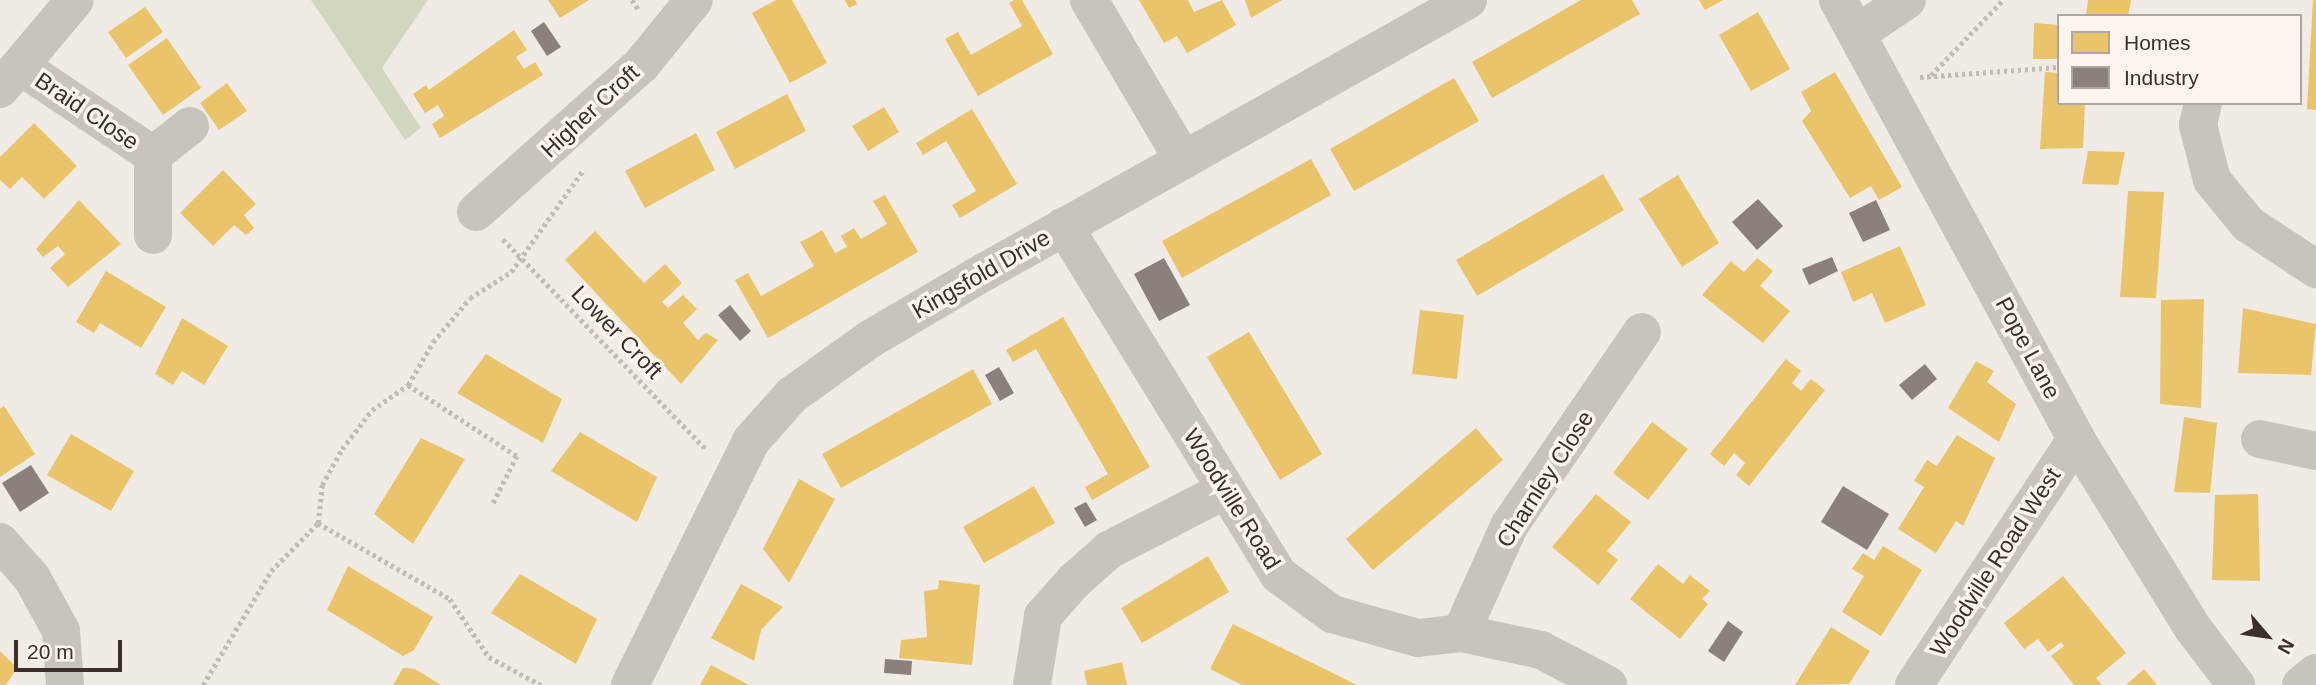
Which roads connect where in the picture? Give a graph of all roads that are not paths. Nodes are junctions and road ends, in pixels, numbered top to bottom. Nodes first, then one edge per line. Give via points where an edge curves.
1 (75, 0) edge
2 (694, 0) edge
3 (1089, 0) edge
4 (1468, 0) edge
5 (1838, 0) edge
6 (1907, 0) edge
7 (1858, 33) junction
8 (10, 77) edge
9 (2203, 105) edge
10 (190, 126) dead end
11 (153, 155) junction
12 (1182, 158) junction
13 (476, 212) road end
14 (1064, 226) junction
15 (153, 235) dead end
16 (2316, 269) edge
17 (1642, 332) dead end
18 (2076, 439) junction
19 (2260, 439) dead end
20 (2315, 462) edge
21 (1225, 490) junction
22 (0, 542) edge
23 (1461, 633) junction
24 (2316, 673) edge
25 (65, 685) edge
26 (630, 685) edge
27 (1032, 685) edge
28 (1608, 685) edge
29 (1914, 685) edge
30 (2236, 685) edge
31 (2301, 685) edge

1 - 8 street
2 - 13 street, Higher Croft via 642,64
3 - 12 street
4 - 12 street, Kingsfold Drive
5 - 7 street, Pope Lane
6 - 7 street
7 - 18 street, Pope Lane
8 - 11 street, Braid Close
9 - 16 street via 2198,125 2212,180 2248,224
10 - 11 street, Braid Close
11 - 15 street, Braid Close
12 - 14 street, Kingsfold Drive
14 - 21 street, Woodville Road
14 - 26 street, Kingsfold Drive via 870,339 792,395 751,441
17 - 23 street, Charnley Close via 1509,526
18 - 29 street, Woodville Road West
18 - 30 street, Pope Lane via 2192,627
19 - 20 street
21 - 23 street, Woodville Road via 1279,575 1332,614 1419,638
21 - 27 street via 1109,550 1074,581 1043,616
22 - 25 street via 32,578 61,631
23 - 28 street, Woodville Road via 1541,650
24 - 31 street

